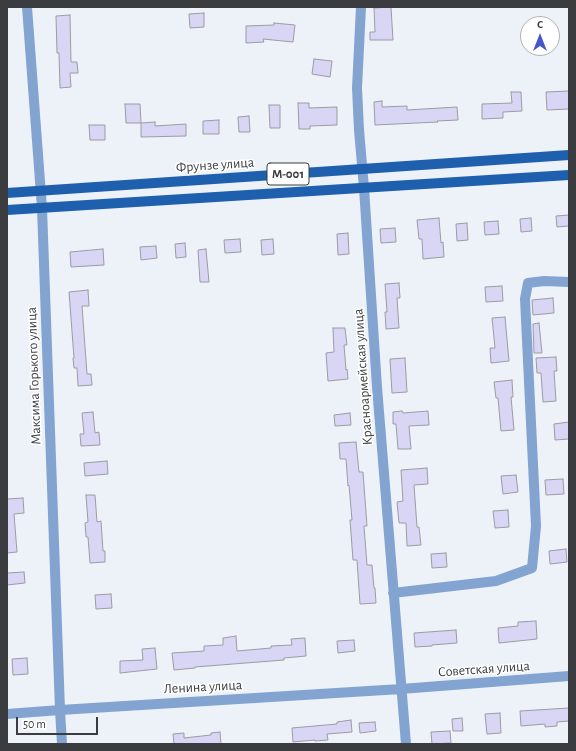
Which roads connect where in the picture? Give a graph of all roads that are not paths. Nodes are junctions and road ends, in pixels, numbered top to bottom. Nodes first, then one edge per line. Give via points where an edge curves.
1 (27, 7) edge
2 (361, 7) edge
3 (569, 155) edge
4 (363, 169) junction
5 (569, 175) edge
6 (364, 188) junction
7 (41, 191) junction
8 (7, 193) edge
9 (42, 208) junction
10 (7, 210) edge
11 (569, 282) edge
12 (394, 593) junction
13 (569, 676) edge
14 (401, 689) junction
15 (60, 710) junction
16 (7, 714) edge
17 (62, 744) edge
18 (406, 744) edge

1 - 7 street, Максима Горького улица
2 - 4 street, Красноармейская улица via 358,88
3 - 4 main road, Фрунзе улица / M-001
4 - 6 street, Красноармейская улица
4 - 7 main road, Фрунзе улица / M-001
5 - 6 main road, M-001
6 - 9 main road, M-001
6 - 12 street, Красноармейская улица
7 - 8 main road, Фрунзе улица / M-001
7 - 9 street, Максима Горького улица
9 - 10 main road, M-001
9 - 15 street, Максима Горького улица
11 - 12 street via 528,283 525,299 536,526 532,568 496,581
12 - 14 street, Красноармейская улица
13 - 14 street, Советская улица
14 - 15 street, Ленина улица
14 - 18 street, Красноармейская улица
15 - 16 street, Ленина улица
15 - 17 street, Максима Горького улица

